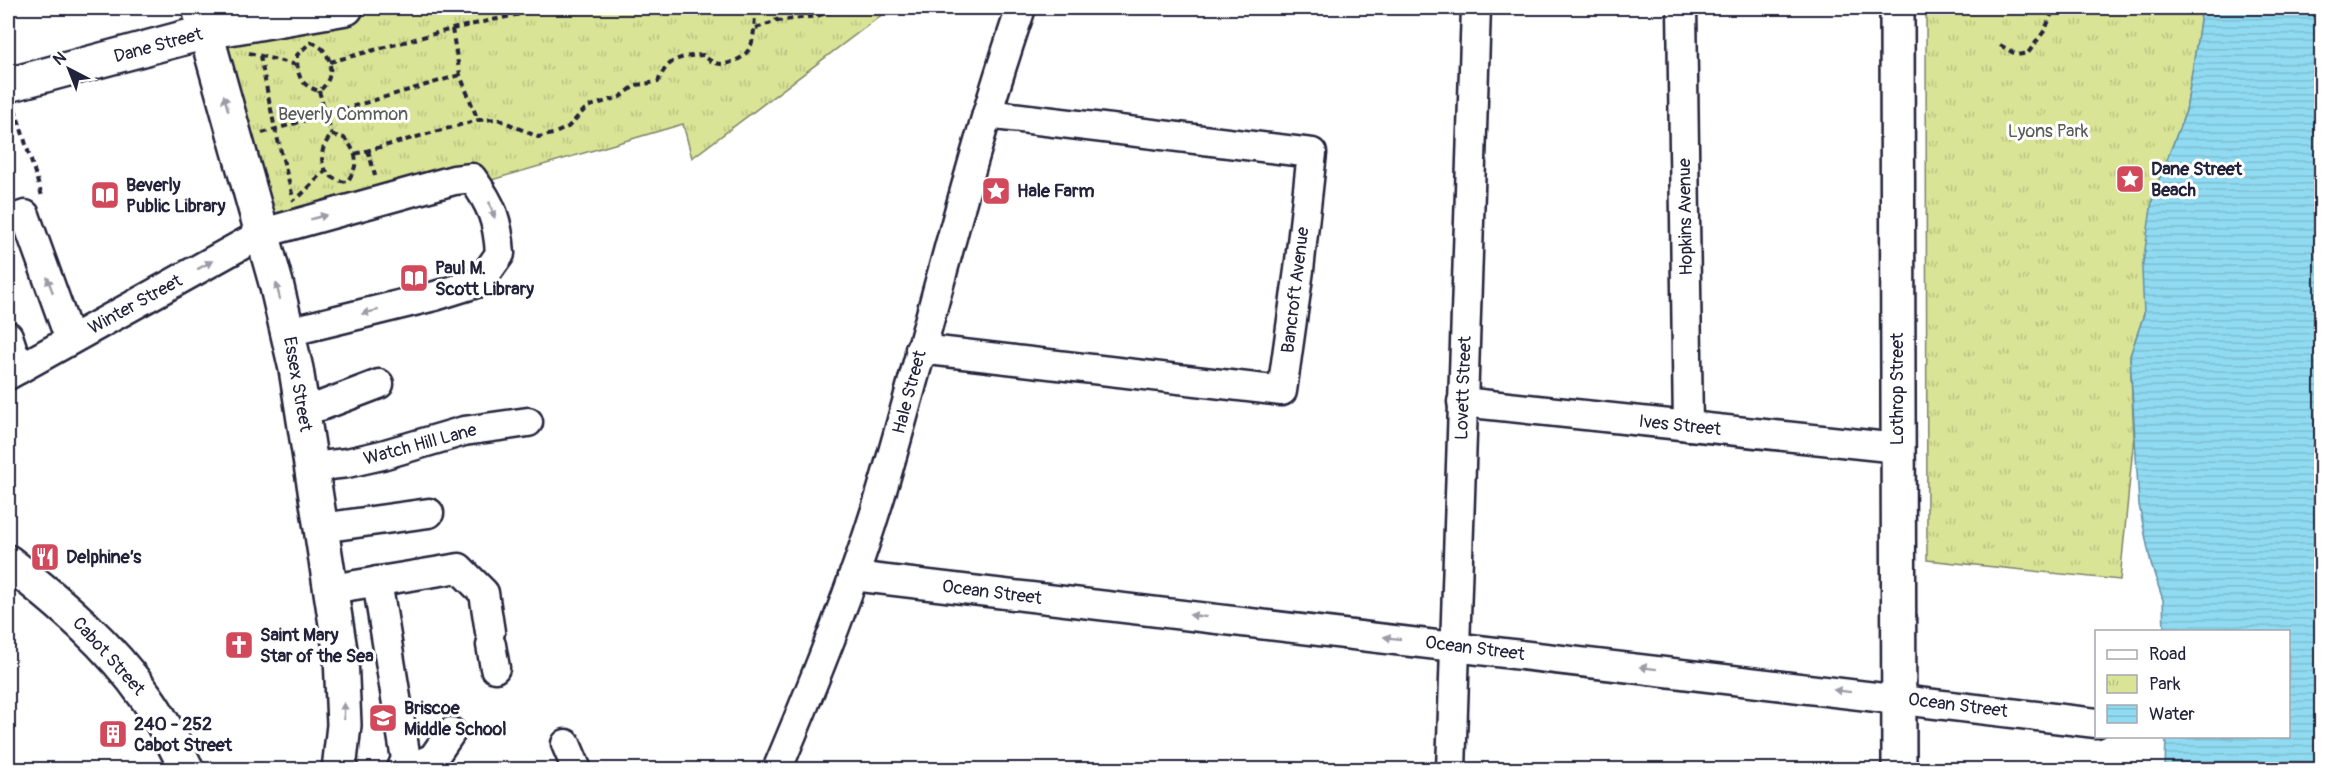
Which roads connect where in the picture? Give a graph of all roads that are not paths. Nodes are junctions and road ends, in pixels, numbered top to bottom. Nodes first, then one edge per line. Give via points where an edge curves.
1 (346, 8) edge
2 (1021, 8) edge
3 (1476, 8) edge
4 (1682, 8) edge
5 (1896, 8) edge
6 (203, 20) edge
7 (8, 85) edge
8 (987, 114) junction
9 (8, 221) edge
10 (263, 232) junction
11 (288, 332) junction
12 (8, 336) edge
13 (70, 340) junction
14 (920, 349) junction
15 (13, 372) edge
16 (379, 384) dead end
17 (1462, 402) junction
18 (302, 407) junction
19 (528, 422) dead end
20 (1688, 426) junction
21 (1898, 448) junction
22 (312, 467) junction
23 (429, 513) dead end
24 (321, 528) junction
25 (8, 562) edge
26 (853, 576) junction
27 (377, 581) junction
28 (331, 589) junction
29 (1455, 646) junction
30 (492, 648) dead end
31 (1900, 698) junction
32 (2095, 723) edge
33 (452, 732) dead end
34 (187, 770) edge
35 (339, 770) edge
36 (401, 770) edge
37 (407, 770) edge
38 (777, 770) edge
39 (1451, 770) edge
40 (1899, 770) edge

1 - 6 main road, Dane Street via 250,23
2 - 8 street, Hale Street
3 - 17 street, Lovett Street
4 - 20 street, Hopkins Avenue
5 - 21 main road, Lothrop Street
6 - 7 main road, Dane Street
10 -> 6 main road, Essex Street
8 - 14 street, Hale Street
8 - 14 street, Bancroft Avenue via 1312,153 1282,391
13 -> 9 street via 25,214
11 -> 10 main road, Essex Street
10 -> 11 street, Winter Street via 472,178 494,216 500,254 480,282
13 -> 10 street, Winter Street
11 - 18 main road, Essex Street
12 - 15 street
13 - 15 street, Winter Street
14 - 26 street, Hale Street via 885,480
16 - 18 street via 321,406
17 - 20 street, Ives Street
17 - 29 street, Lovett Street
18 - 22 main road, Essex Street
19 - 22 street, Watch Hill Lane via 464,431 382,455
20 - 21 street, Ives Street
21 - 31 main road, Lothrop Street
22 - 24 main road, Essex Street
23 - 24 street
24 - 28 main road, Essex Street
25 - 34 main road, Cabot Street via 70,613 126,671 147,698
29 -> 26 street, Ocean Street
26 - 38 street, Hale Street
27 - 28 street
27 - 30 street via 459,568 484,593
27 - 36 street via 406,759
35 -> 28 main road, Essex Street via 344,691
31 -> 29 street, Ocean Street
29 - 39 street, Lovett Street
31 - 32 street, Ocean Street
31 - 40 main road, Lothrop Street
33 - 37 street via 433,758

